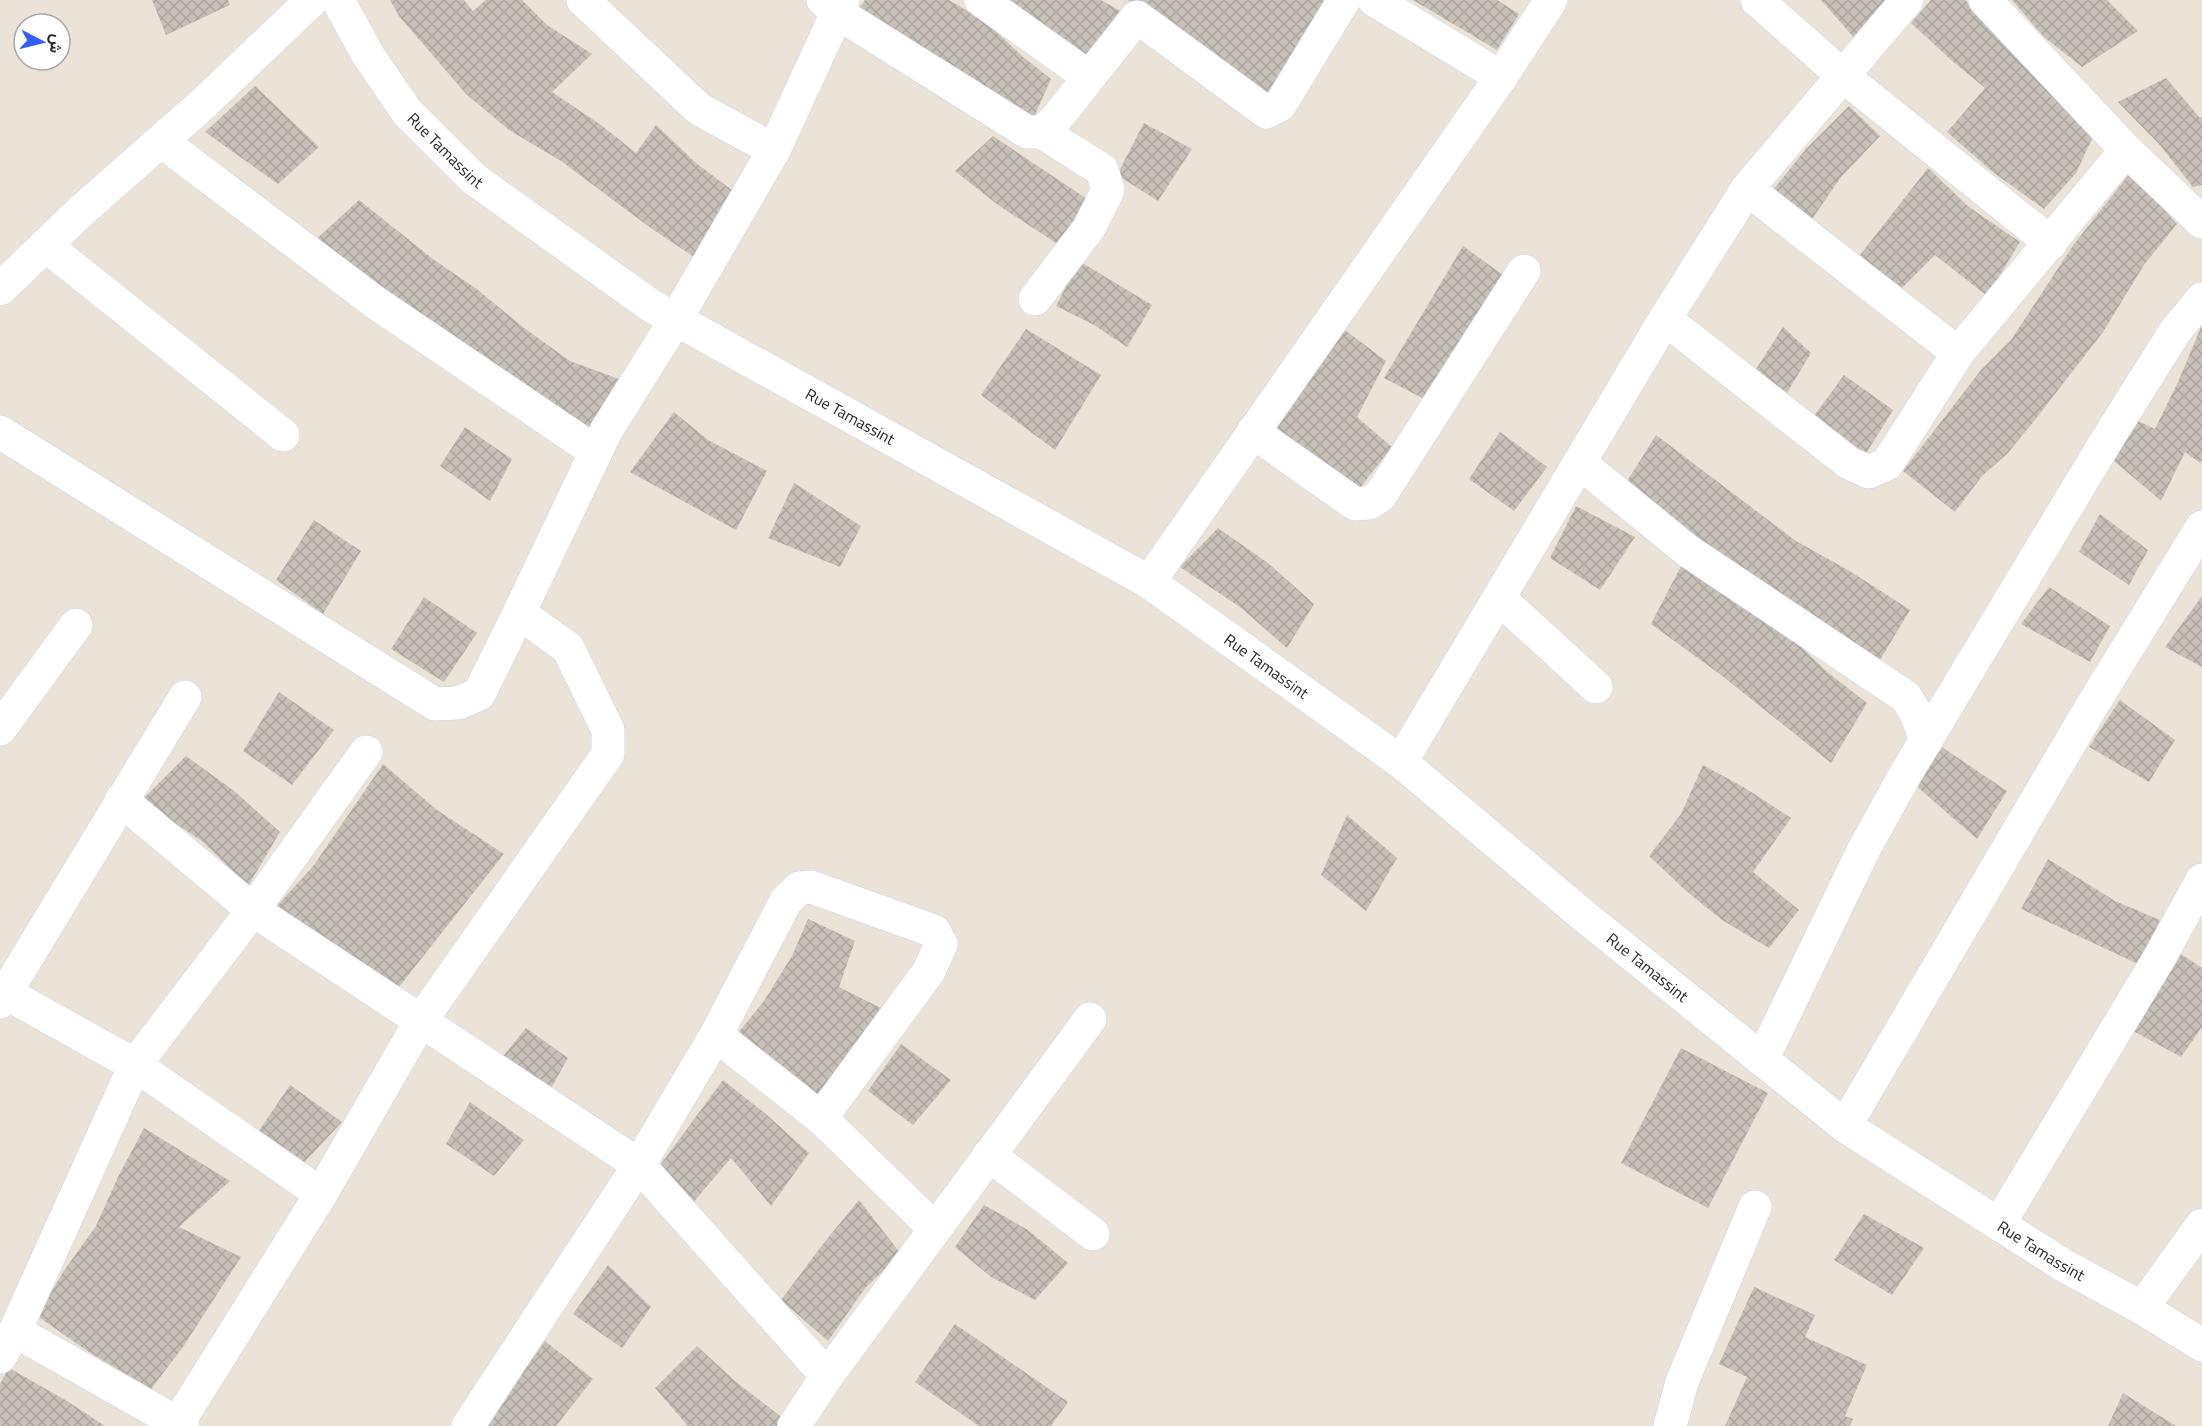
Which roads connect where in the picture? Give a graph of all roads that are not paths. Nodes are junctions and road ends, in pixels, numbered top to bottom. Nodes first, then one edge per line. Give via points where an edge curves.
1 (312, 0) edge
2 (338, 0) edge
3 (583, 0) edge
4 (981, 0) edge
5 (1344, 0) edge
6 (1374, 0) edge
7 (1551, 0) edge
8 (1757, 0) edge
9 (1907, 0) edge
10 (1985, 0) edge
11 (834, 4) edge
12 (1127, 9) edge
13 (1843, 76) junction
14 (1089, 77) junction
15 (1501, 77) junction
16 (1042, 132) junction
17 (161, 141) junction
18 (774, 150) junction
19 (2126, 150) junction
20 (1747, 189) junction
21 (2202, 222) edge
22 (2051, 243) junction
23 (45, 245) junction
24 (1524, 271) dead end
25 (0, 289) edge
26 (1035, 299) dead end
27 (2202, 299) edge
28 (676, 319) junction
29 (1665, 320) junction
30 (1958, 353) junction
31 (0, 432) edge
32 (1253, 432) junction
33 (283, 435) dead end
34 (596, 452) junction
35 (1580, 463) junction
36 (2202, 527) edge
37 (1149, 582) junction
38 (1499, 598) junction
39 (519, 613) junction
40 (76, 625) dead end
41 (1596, 687) dead end
42 (185, 697) dead end
43 (0, 729) edge
44 (1926, 741) junction
45 (366, 752) dead end
46 (1401, 762) junction
47 (121, 800) junction
48 (2202, 880) edge
49 (253, 910) junction
50 (2, 995) edge
51 (1090, 1019) dead end
52 (420, 1022) junction
53 (716, 1035) junction
54 (1762, 1060) junction
55 (135, 1065) junction
56 (821, 1118) junction
57 (1845, 1126) junction
58 (989, 1155) junction
59 (639, 1165) junction
60 (321, 1194) junction
61 (1755, 1207) dead end
62 (1999, 1224) junction
63 (2202, 1225) edge
64 (935, 1229) junction
65 (1093, 1233) dead end
66 (2142, 1308) junction
67 (8, 1344) edge
68 (2202, 1345) edge
69 (827, 1376) junction
70 (179, 1425) edge
71 (468, 1426) edge
72 (794, 1426) edge
73 (1670, 1426) edge

1 - 17 street
2 - 28 street, Rue Tamassint via 368,55 407,112 474,179 650,305
3 - 18 street via 699,109
4 - 14 street
5 - 12 street via 1280,105 1266,112
6 - 15 street
7 - 15 street
8 - 13 street
9 - 13 street
10 - 19 street
11 - 16 street via 1027,132
11 - 18 street
12 - 14 street
13 - 20 street
13 - 22 street
14 - 16 street
15 - 32 street
16 - 26 street via 1102,170 1108,190 1089,228
17 - 23 street
17 - 34 street via 376,303
18 - 28 street
19 - 21 street
19 - 22 street
20 - 29 street
20 - 30 street
22 - 30 street
23 - 25 street
23 - 33 street
24 - 32 street via 1380,496 1369,503 1355,504
27 - 44 street via 2176,330 2108,438
28 - 34 street
28 - 37 street, Rue Tamassint
29 - 30 street via 1849,464 1869,472 1887,464
29 - 35 street
31 - 39 street via 435,704 458,703 479,694
32 - 37 street
34 - 39 street
35 - 38 street
35 - 44 street via 1689,551 1906,696
36 - 57 street via 2084,719
37 - 46 street, Rue Tamassint
38 - 41 street
38 - 46 street
39 - 52 street via 568,648 608,730 608,754
40 - 43 street
42 - 47 street
44 - 54 street via 1864,849
45 - 49 street
46 - 54 street, Rue Tamassint
47 - 49 street
47 - 50 street
48 - 62 street
49 - 52 street
49 - 55 street
50 - 55 street
51 - 58 street
52 - 59 street
52 - 60 street
53 - 56 street
53 - 56 street via 786,902 800,888 811,887 934,931 941,944 929,971
53 - 59 street
54 - 57 street, Rue Tamassint
55 - 60 street
55 - 67 street
56 - 64 street
57 - 62 street, Rue Tamassint
58 - 64 street
58 - 65 street
59 - 69 street
59 - 71 street
60 - 70 street
61 - 73 street via 1682,1382
62 - 66 street, Rue Tamassint
63 - 66 street
64 - 69 street
66 - 68 street, Rue Tamassint
67 - 70 street
69 - 72 street

